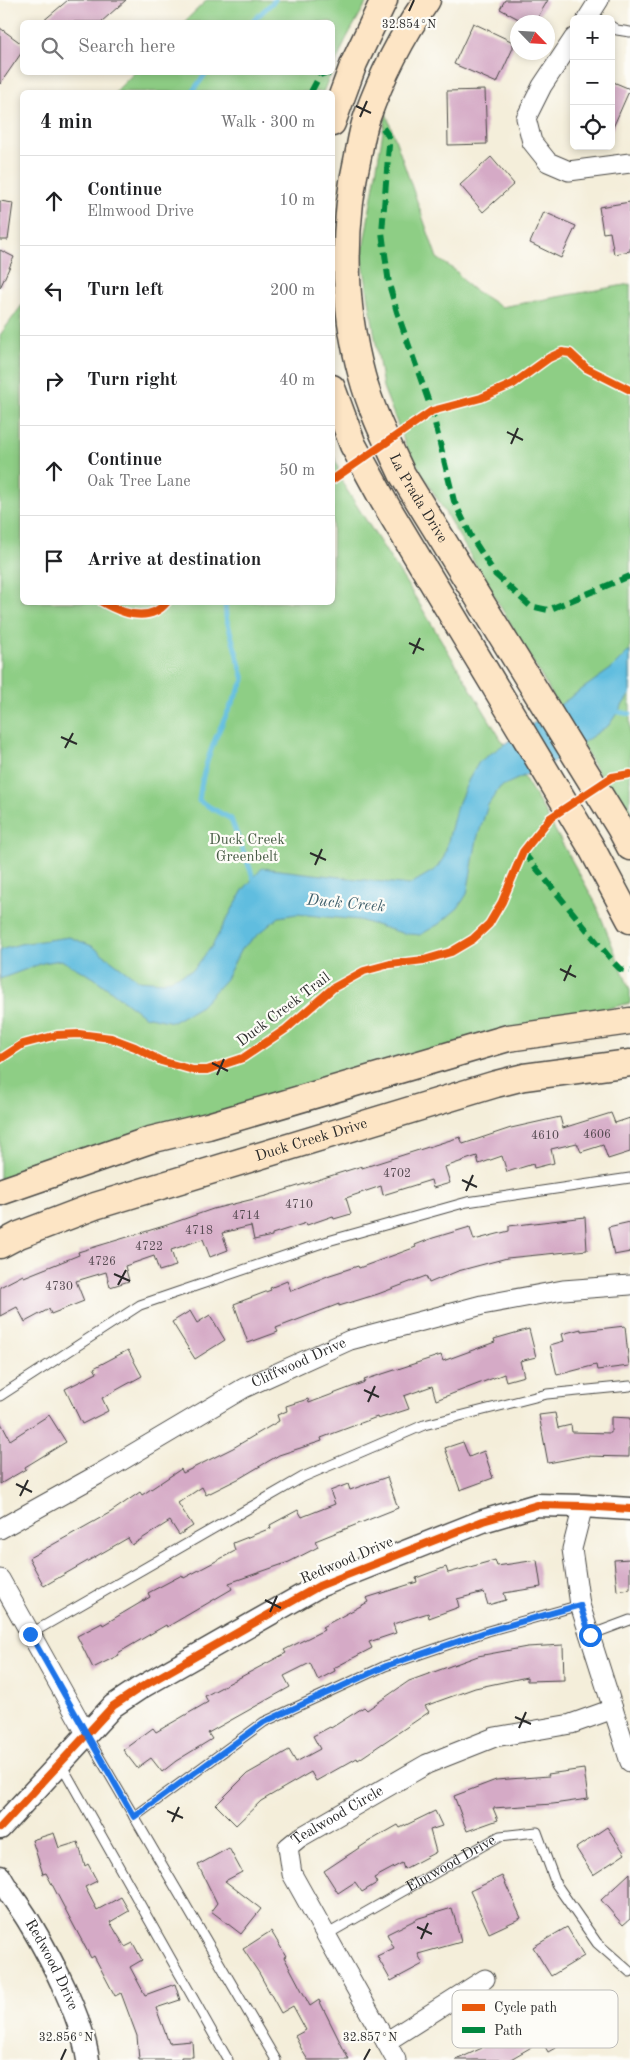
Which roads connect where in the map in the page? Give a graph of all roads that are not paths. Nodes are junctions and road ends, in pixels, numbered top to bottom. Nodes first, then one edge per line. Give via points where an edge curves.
1 (384, 0) edge
2 (428, 0) edge
3 (615, 29) edge
4 (630, 32) edge
5 (570, 44) edge
6 (335, 115) edge
7 (630, 163) edge
8 (335, 396) edge
9 (625, 838) edge
10 (630, 920) edge
11 (630, 1021) edge
12 (630, 1063) edge
13 (630, 1178) edge
14 (0, 1192) edge
15 (0, 1245) edge
16 (630, 1285) edge
17 (630, 1386) edge
18 (0, 1396) edge
19 (583, 1506) junction
20 (630, 1509) edge
21 (0, 1529) edge
22 (0, 1579) edge
23 (580, 1605) junction
24 (630, 1620) edge
25 (30, 1634) junction
26 (590, 1635) junction
27 (613, 1708) junction
28 (86, 1733) junction
29 (629, 1754) edge
30 (60, 1762) junction
31 (134, 1817) junction
32 (2, 1823) edge
33 (0, 1877) edge
34 (326, 1935) junction
35 (630, 1972) edge
36 (485, 1979) dead end
37 (468, 1990) edge
38 (452, 2000) edge
39 (386, 2042) junction
40 (88, 2060) edge
41 (228, 2060) edge
42 (276, 2060) edge
43 (396, 2060) edge

1 - 6 main road via 354,63
2 - 9 main road, La Prada Drive via 408,27 385,73 366,119 351,185 346,250 348,305 362,376 378,422 402,474
3 - 4 lane
5 - 7 street via 542,86 526,118 532,142 548,162 569,171
8 - 10 main road, La Prada Drive via 353,445 383,500 590,845
11 - 14 main road via 508,1038 150,1140
12 - 15 main road, Duck Creek Drive via 524,1077 496,1084 95,1206
13 - 18 lane via 467,1202 328,1241 140,1305
16 - 21 street, Cliffwood Drive via 563,1290 482,1305 350,1340 244,1388
17 - 25 lane via 547,1394 424,1425 303,1477
19 - 20 street, Redwood Drive
19 - 23 street via 572,1549
19 - 28 street, Redwood Drive via 537,1506 484,1520 318,1586 140,1688 113,1706
22 - 25 street
23 - 26 street
23 - 31 lane via 488,1631 386,1666 264,1722
24 - 26 lane
25 - 28 street
26 - 27 street
27 - 29 street
27 - 34 street, Tealwood Circle via 570,1724 495,1737 427,1764 299,1838 288,1847 292,1874
28 - 30 street, Redwood Drive
28 - 31 lane
30 - 32 street, Redwood Drive
30 - 41 lane
31 - 42 lane
33 - 40 street, Redwood Drive via 31,1925 67,1997
34 - 35 lane, Elmwood Drive via 500,1836 537,1832 556,1884 598,1942
34 - 39 street, Tealwood Circle
36 - 37 street
38 - 39 street
39 - 43 street, Tealwood Circle

